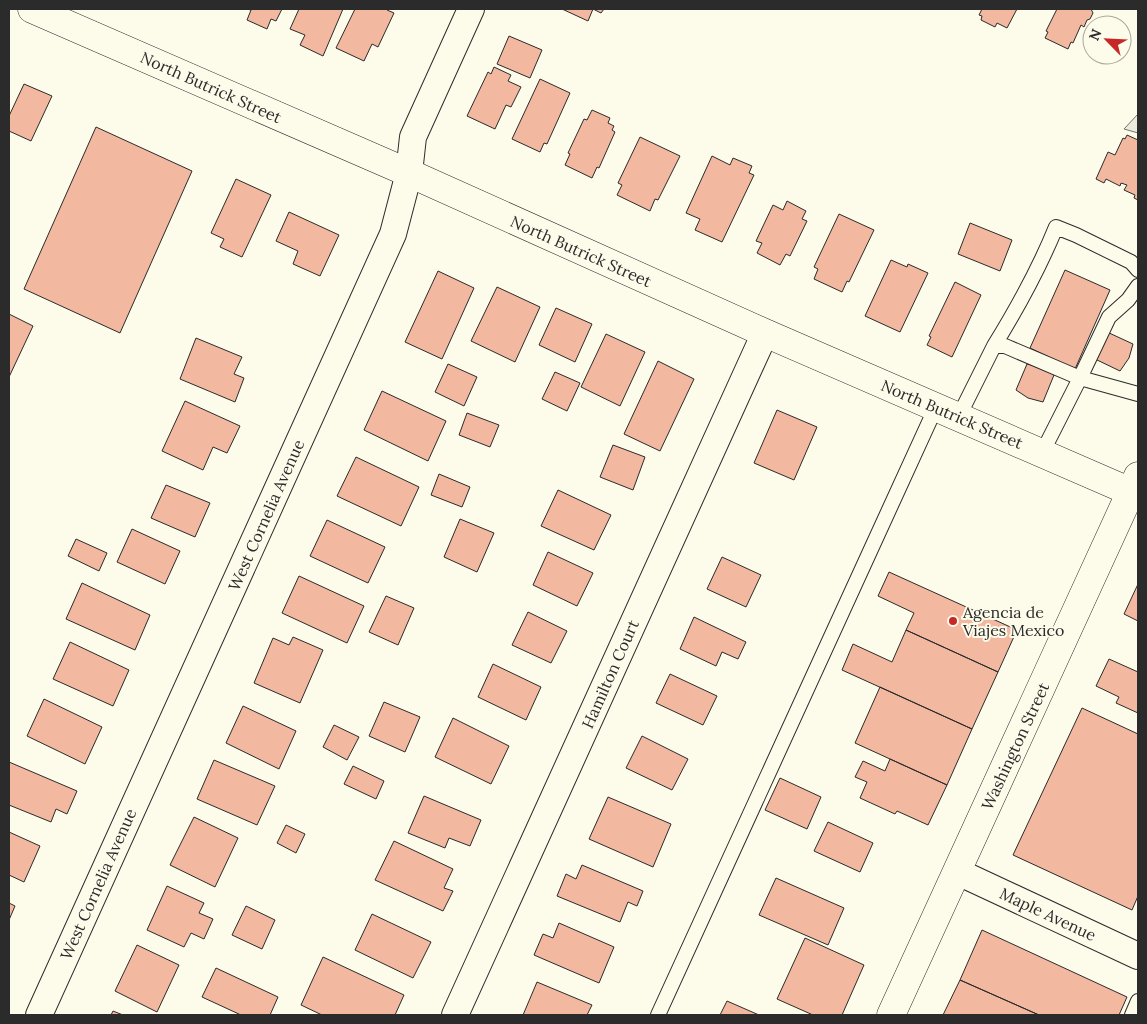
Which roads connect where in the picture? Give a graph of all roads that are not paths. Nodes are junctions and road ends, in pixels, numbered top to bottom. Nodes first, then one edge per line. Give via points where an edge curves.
1 (32, 9) edge
2 (471, 9) edge
3 (409, 173) junction
4 (1138, 270) edge
5 (1138, 286) edge
6 (765, 333) junction
7 (994, 346) junction
8 (1080, 378) junction
9 (1138, 394) edge
10 (948, 412) junction
11 (1042, 453) junction
12 (1136, 488) edge
13 (958, 872) junction
14 (1138, 956) edge
15 (1138, 1001) edge
16 (39, 1015) edge
17 (455, 1015) edge
18 (658, 1015) edge
19 (891, 1015) edge
20 (1132, 1015) edge

1 - 3 street, North Butrick Street
2 - 3 street, West Cornelia Avenue via 413,137
3 - 6 street, North Butrick Street
3 - 16 street, West Cornelia Avenue via 393,234
4 - 7 lane via 1131,262 1056,227 1044,257
5 - 8 lane via 1109,317
6 - 10 street, North Butrick Street
6 - 17 street, Hamilton Court
7 - 8 lane via 1005,346
7 - 10 lane
8 - 9 lane
8 - 11 lane
10 - 11 street, North Butrick Street
10 - 18 lane
11 - 12 street, North Butrick Street
12 - 13 street, Washington Street
13 - 14 street, Maple Avenue
13 - 19 street, Washington Street
15 - 20 lane

